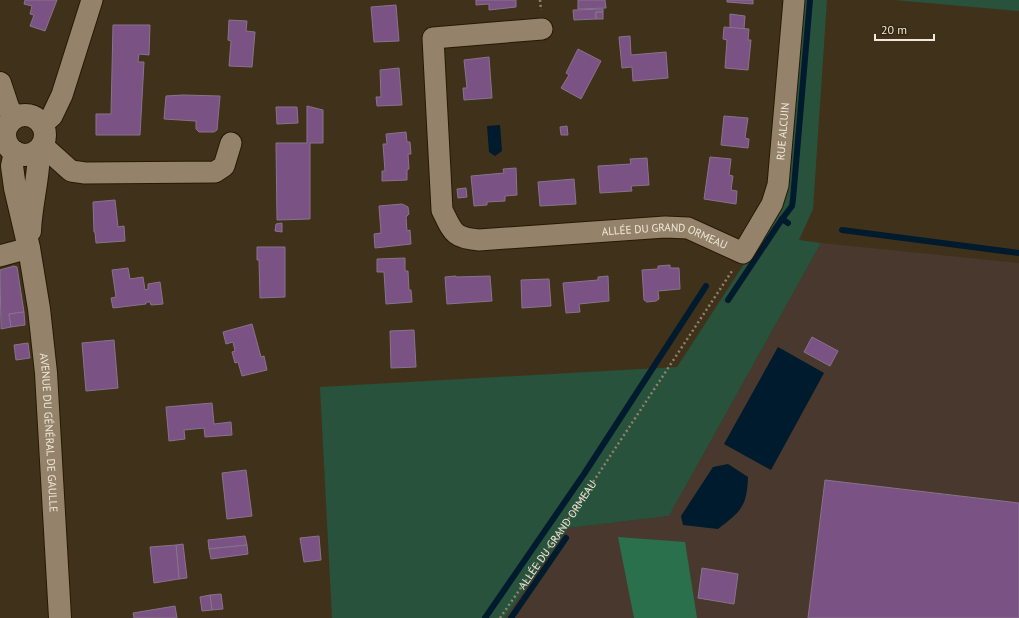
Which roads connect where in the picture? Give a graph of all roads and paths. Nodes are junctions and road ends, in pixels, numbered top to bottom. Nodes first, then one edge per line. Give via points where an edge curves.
1 (92, 0) edge
2 (794, 0) edge
3 (542, 29) dead end
4 (0, 83) edge
5 (14, 118) junction
6 (41, 140) junction
7 (231, 143) dead end
8 (15, 152) junction
9 (29, 248) junction
10 (743, 253) junction
11 (0, 256) edge
12 (60, 618) edge
13 (500, 618) edge

1 - 6 street via 62,95
2 - 10 street, RUE ALCUIN via 778,185 772,204
3 - 10 street, ALLÉE DU GRAND ORMEAU via 434,38 442,210 451,228 463,239 479,240 665,227 688,228
4 - 5 street
5 - 6 street via 32,116
5 - 8 street via 9,123 5,136 6,142
6 - 7 street via 70,171 85,173 215,172 224,166
6 - 8 street via 28,155
6 - 9 street, AVENUE DU GÉNÉRAL DE GAULLE
8 - 9 street, AVENUE DU GÉNÉRAL DE GAULLE via 12,166 15,188
9 - 11 street
9 - 12 street, AVENUE DU GÉNÉRAL DE GAULLE via 40,309 45,366
10 - 13 path, ALLÉE DU GRAND ORMEAU via 574,511

